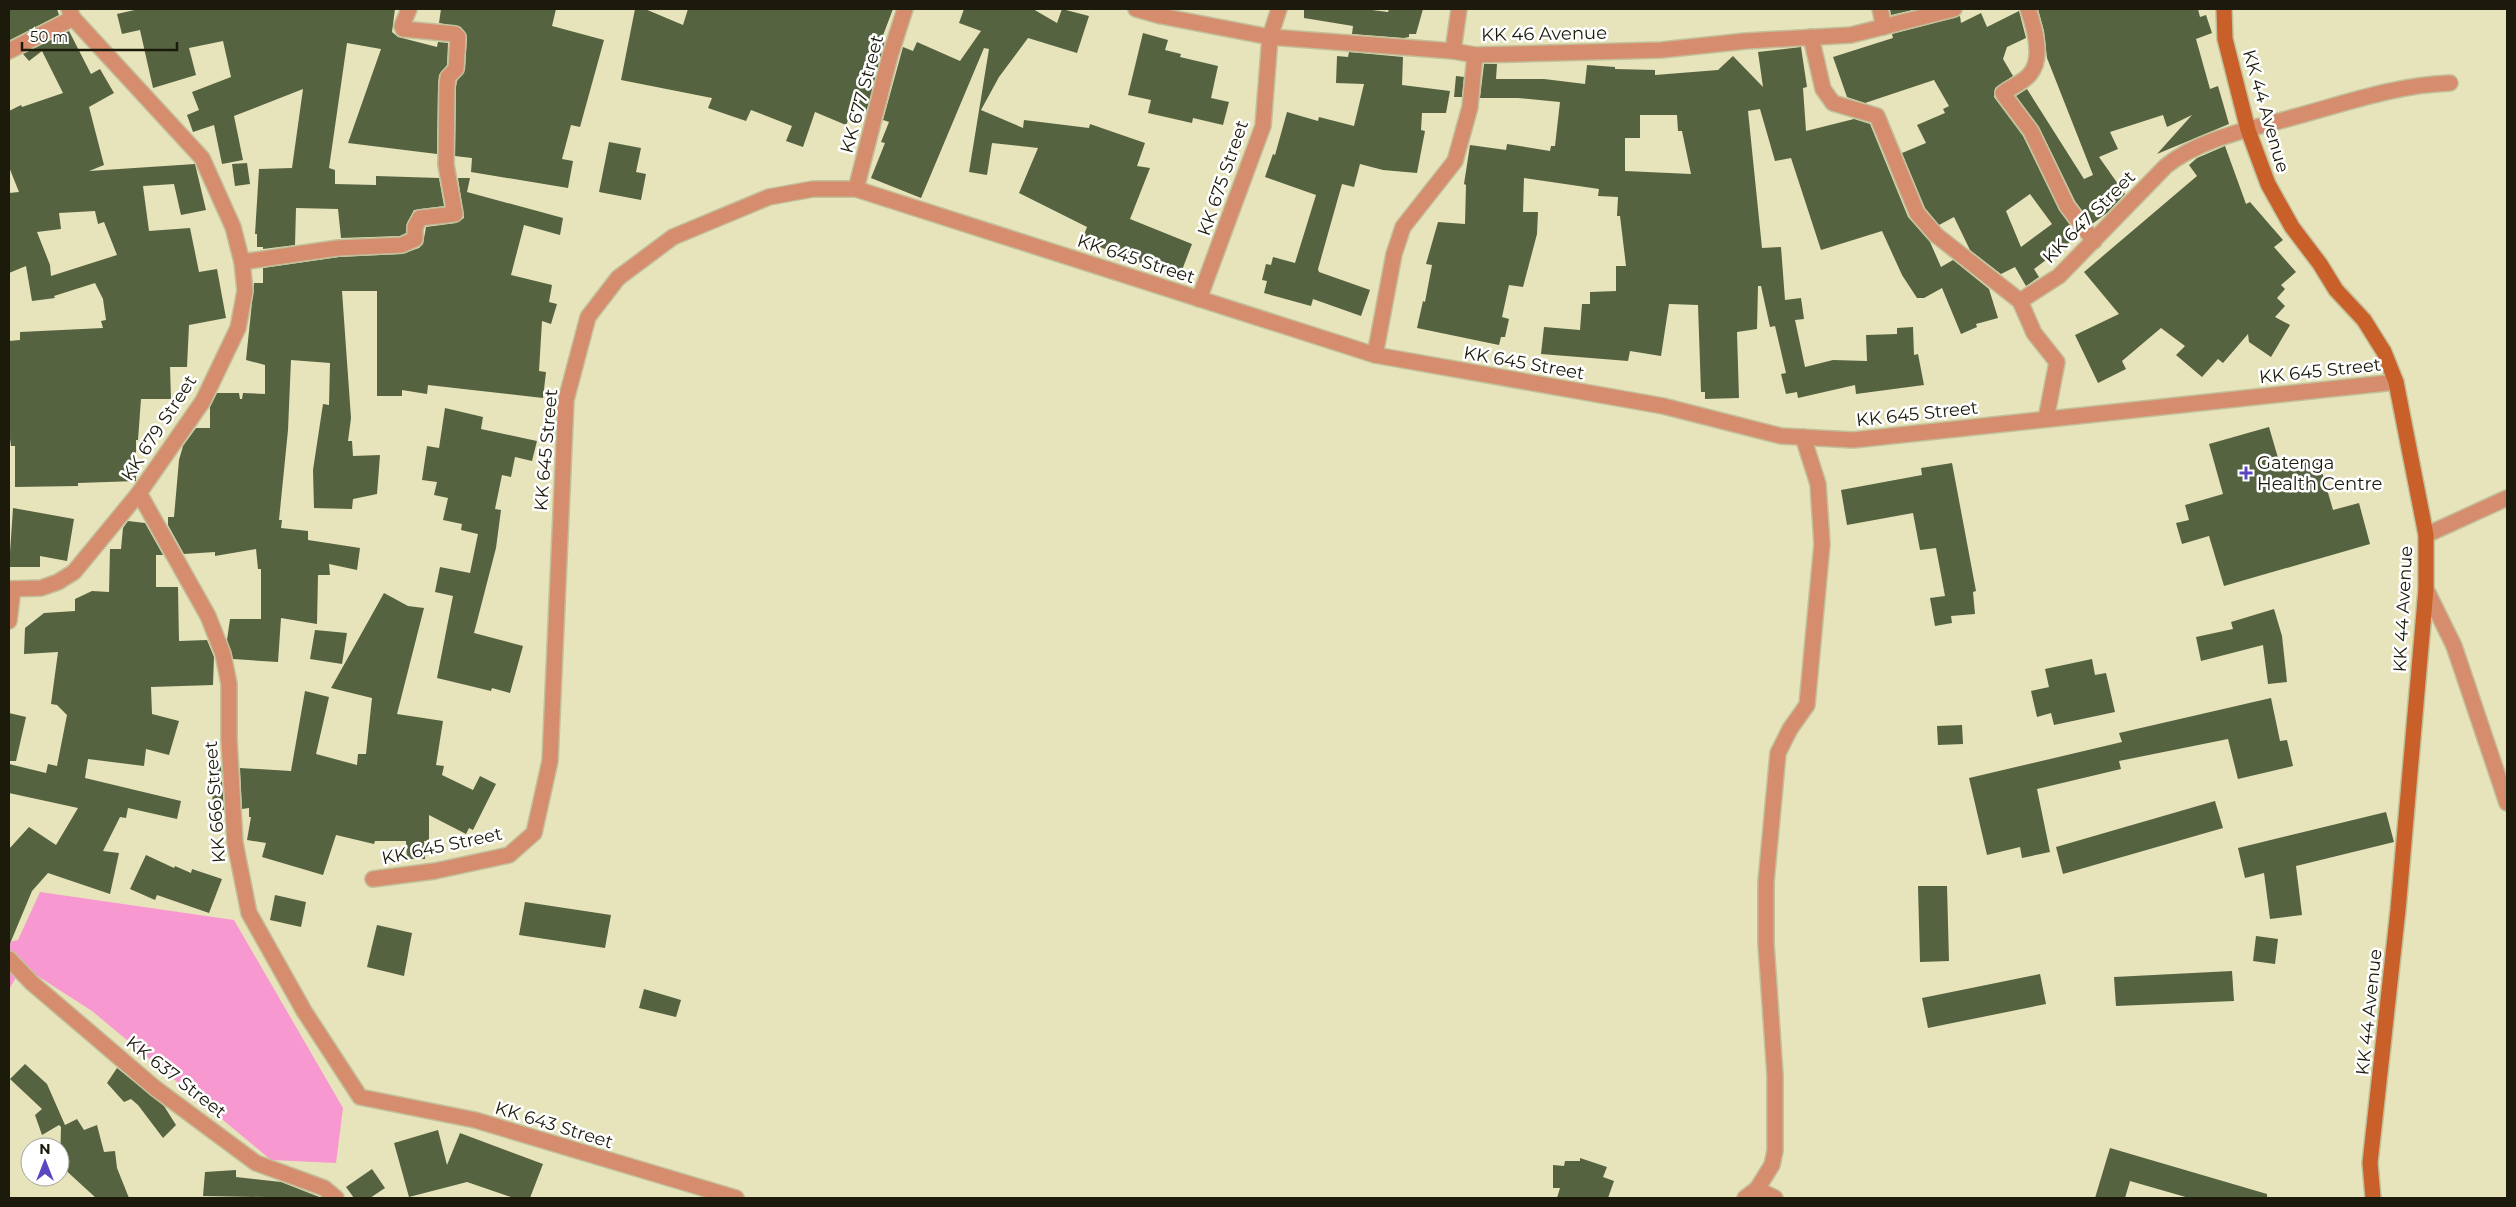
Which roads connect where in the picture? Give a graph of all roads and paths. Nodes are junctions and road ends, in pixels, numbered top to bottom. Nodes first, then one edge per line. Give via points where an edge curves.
1 (409, 9) edge
2 (905, 9) edge
3 (1136, 9) edge
4 (1279, 9) edge
5 (1459, 9) edge
6 (1880, 9) edge
7 (1954, 9) edge
8 (2028, 9) edge
9 (2224, 9) edge
10 (71, 13) edge
11 (1186, 14) edge
12 (1884, 27) junction
13 (1270, 37) junction
14 (1811, 37) junction
15 (9, 50) edge
16 (1453, 51) junction
17 (1475, 55) junction
18 (2450, 83) dead end
19 (2248, 130) junction
20 (856, 189) junction
21 (2094, 241) junction
22 (242, 262) junction
23 (1199, 299) junction
24 (2020, 301) junction
25 (1375, 355) junction
26 (2396, 382) junction
27 (2046, 419) junction
28 (1803, 437) junction
29 (139, 493) junction
30 (2507, 498) edge
31 (2426, 535) junction
32 (2426, 588) junction
33 (11, 589) edge
34 (9, 621) edge
35 (2502, 771) edge
36 (2507, 803) edge
37 (374, 879) dead end
38 (9, 959) edge
39 (360, 1097) joint
40 (1751, 1194) edge
41 (336, 1198) edge
42 (736, 1198) edge
43 (1775, 1198) edge
44 (2373, 1198) edge

1 - 22 street via 402,26 404,29 455,34 458,37 456,69 448,76 447,86 446,165 455,214 420,218 414,227 414,239 402,245 338,248
2 - 20 street, KK 677 Street
3 - 11 street, KK 46 Avenue via 1161,16
4 - 13 street, KK 675 Street
5 - 16 street
6 - 12 street
7 - 12 street, KK 46 Avenue
8 - 21 street via 2034,27 2036,55 2030,74 2003,93 2031,131 2067,206
9 - 19 main road, KK 44 Avenue via 2225,39
10 - 15 street
10 - 22 street, KK 679 Street via 202,158 233,227
11 - 13 street, KK 46 Avenue
12 - 14 street, KK 46 Avenue via 1851,35
13 - 16 street, KK 46 Avenue
13 - 23 street, KK 675 Street via 1263,126
14 - 17 street, KK 46 Avenue via 1661,50
14 - 24 street via 1823,89 1833,103 1877,116 1918,213 1936,235
16 - 17 street, KK 46 Avenue
17 - 25 street via 1470,107 1456,161 1403,227 1394,254
18 - 19 street, KK 647 Street via 2423,84 2379,93
19 - 21 street, KK 647 Street via 2177,157
19 - 26 main road, KK 44 Avenue via 2280,207 2336,290 2364,320 2384,352
20 - 23 street, KK 645 Street
20 - 37 street, KK 645 Street via 813,189 769,197 674,237 618,278 588,318 566,400 550,761 534,833 509,855 434,871
21 - 24 street, KK 647 Street via 2059,276
22 - 29 street, KK 679 Street via 245,291 238,328 202,401
23 - 25 street, KK 645 Street
24 - 27 street via 2034,333 2057,362
25 - 28 street, KK 645 Street via 1663,406 1781,436
26 - 27 street, KK 645 Street
26 - 31 main road, KK 44 Avenue
27 - 28 street, KK 645 Street via 1853,440
28 - 40 street via 1818,484 1822,544 1807,704 1790,728 1777,762 1766,882 1775,1151 1772,1165
29 - 33 street, KK 679 Street via 74,572 41,588
29 - 39 street, KK 666 Street via 208,616 223,654 229,684 235,843 250,913 304,1011
30 - 31 street
31 - 32 main road, KK 44 Avenue
32 - 35 street via 2454,646
32 - 44 main road, KK 44 Avenue via 2398,910 2370,1163
33 - 34 street
35 - 36 street
38 - 41 street, KK 637 Street via 32,983 155,1088 256,1163 324,1188
39 - 42 street, KK 643 Street via 475,1120
40 - 43 street

